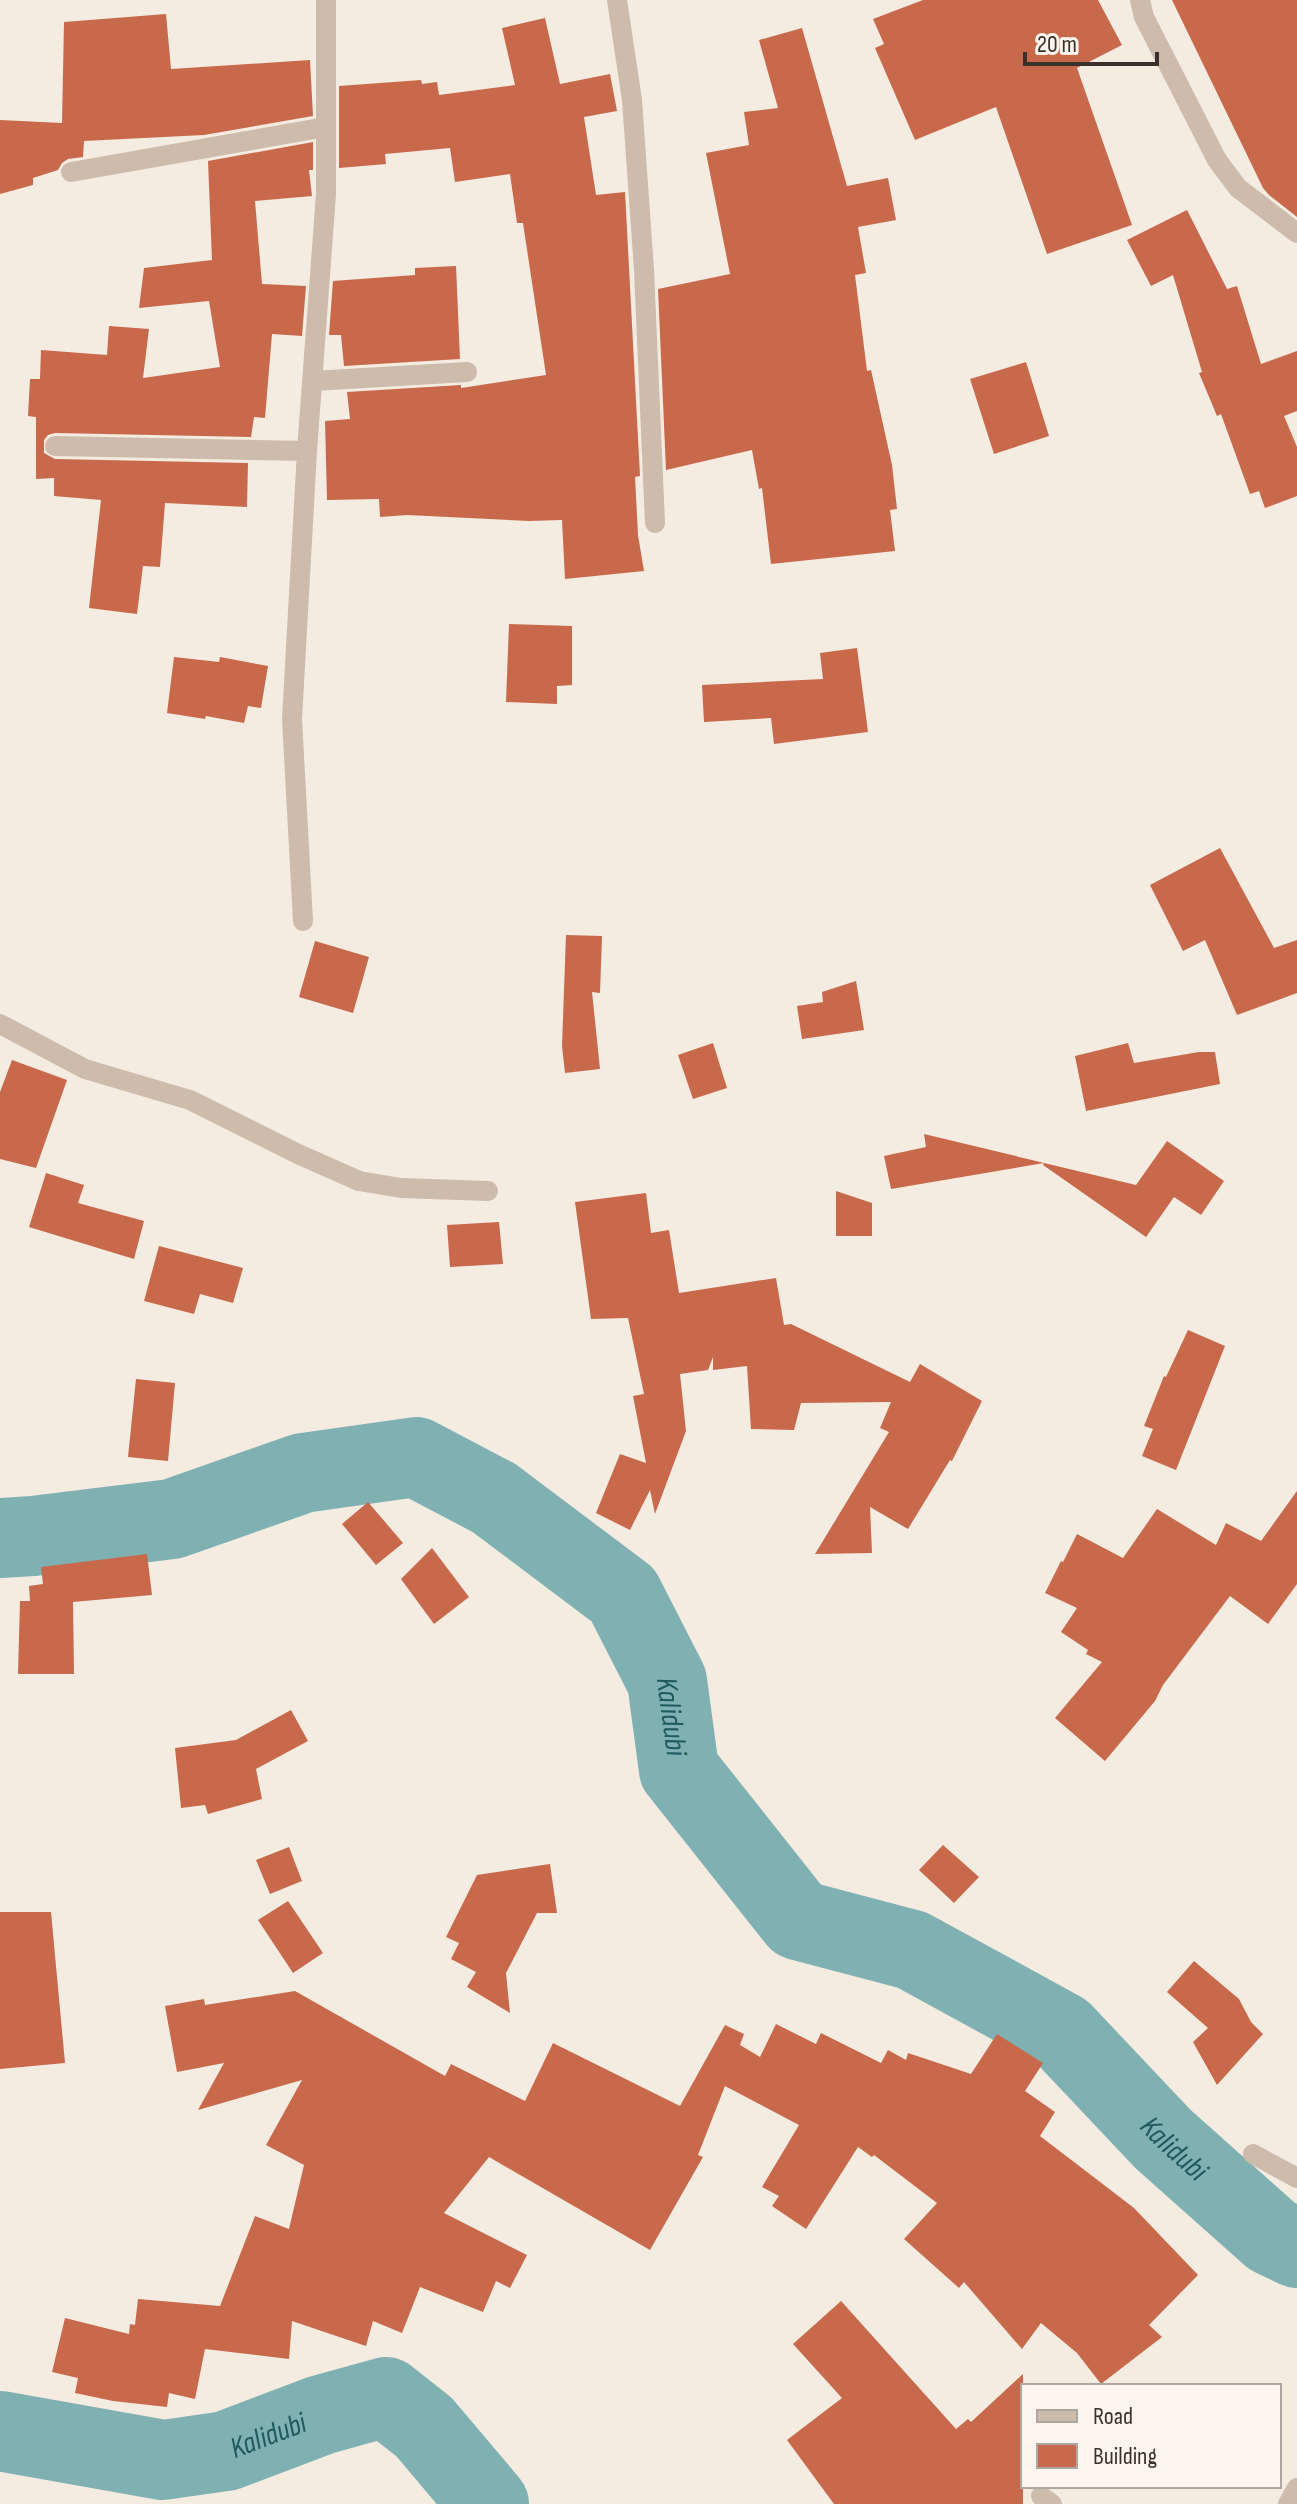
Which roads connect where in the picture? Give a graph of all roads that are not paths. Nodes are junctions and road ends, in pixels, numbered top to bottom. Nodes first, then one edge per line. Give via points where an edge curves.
1 (326, 0) edge
2 (617, 0) edge
3 (1140, 0) edge
4 (326, 127) junction
5 (71, 172) dead end
6 (1297, 233) edge
7 (467, 372) dead end
8 (313, 381) junction
9 (55, 446) dead end
10 (307, 451) junction
11 (655, 523) dead end
12 (303, 921) dead end
13 (0, 1024) edge
14 (488, 1191) dead end
15 (1253, 2154) dead end
16 (1297, 2178) edge
17 (1297, 2488) edge
18 (1288, 2504) edge

1 - 4 street
2 - 11 street via 632,100
3 - 6 street via 1217,160 1238,188
4 - 5 street
4 - 8 street
7 - 8 street
8 - 10 street
9 - 10 street
10 - 12 street via 292,719
13 - 14 street via 85,1069 190,1100 359,1181
15 - 16 street
17 - 18 street

